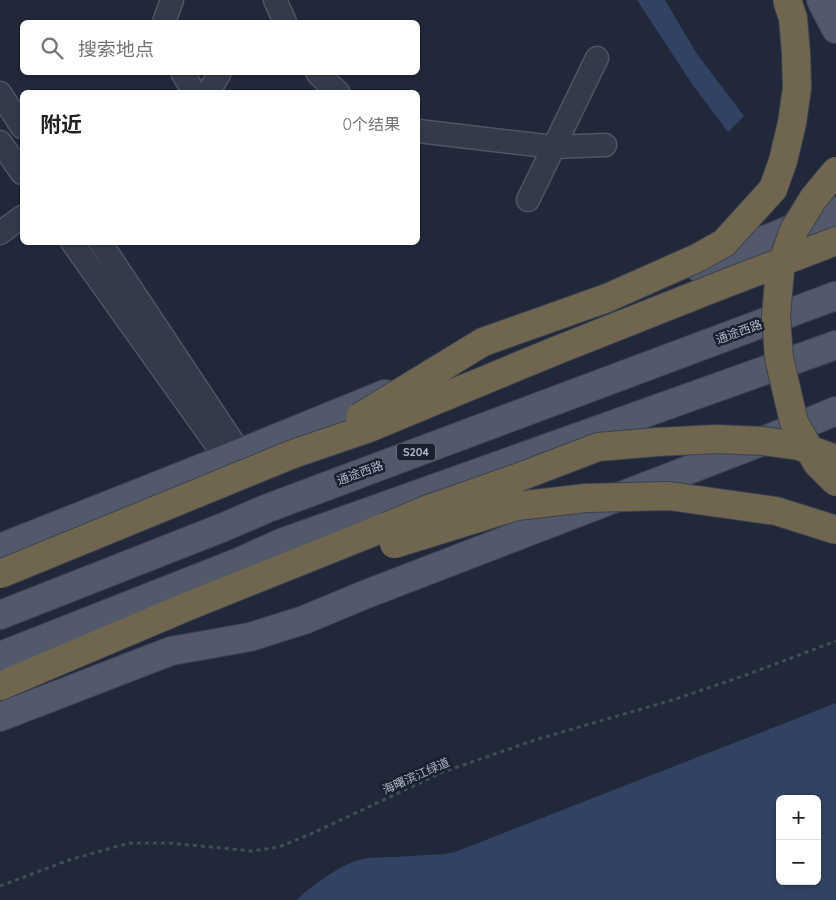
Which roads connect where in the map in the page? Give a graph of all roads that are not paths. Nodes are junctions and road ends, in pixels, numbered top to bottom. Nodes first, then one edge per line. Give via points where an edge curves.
1 (172, 0) edge
2 (275, 0) edge
3 (787, 0) edge
4 (821, 0) edge
5 (165, 20) edge
6 (284, 20) edge
7 (836, 29) edge
8 (597, 58) dead end
9 (184, 75) edge
10 (218, 75) edge
11 (319, 75) edge
12 (193, 90) edge
13 (210, 90) edge
14 (336, 90) edge
15 (0, 93) edge
16 (20, 124) edge
17 (420, 131) edge
18 (0, 142) edge
19 (606, 145) dead end
20 (554, 147) junction
21 (20, 170) edge
22 (836, 171) edge
23 (528, 200) dead end
24 (836, 211) edge
25 (20, 218) edge
26 (0, 233) edge
27 (836, 241) edge
28 (74, 245) edge
29 (102, 245) edge
30 (835, 296) edge
31 (836, 345) edge
32 (836, 411) edge
33 (294, 454) junction
34 (233, 455) junction
35 (836, 460) edge
36 (836, 482) edge
37 (836, 530) edge
38 (0, 548) edge
39 (0, 574) edge
40 (186, 607) junction
41 (0, 615) edge
42 (0, 656) edge
43 (0, 686) edge
44 (0, 717) edge

1 - 5 street
2 - 6 street
3 - 33 highway, bridge via 793,18 797,88 783,161 773,189 724,243 607,298 483,342
4 - 7 main road
8 - 20 street
9 - 12 street
10 - 13 street
11 - 14 street
15 - 16 street
17 - 20 street
18 - 21 street
19 - 20 street
20 - 23 street
22 - 36 highway, bridge via 812,199 794,230 780,270 776,316 778,358 794,422 817,463
24 - 34 main road
25 - 26 street
27 - 33 highway, bridge via 369,428
28 - 34 street
29 - 34 street
30 - 41 main road, 通途西路 / S204 via 268,508
31 - 42 main road via 281,543
32 - 44 main road via 304,620 250,637 171,650
33 - 39 highway, bridge
34 - 38 main road
35 - 40 highway, bridge via 799,446 763,441 716,439 598,447 426,510
37 - 40 highway, bridge via 776,511 669,496 586,498 517,506 292,580
40 - 43 highway

